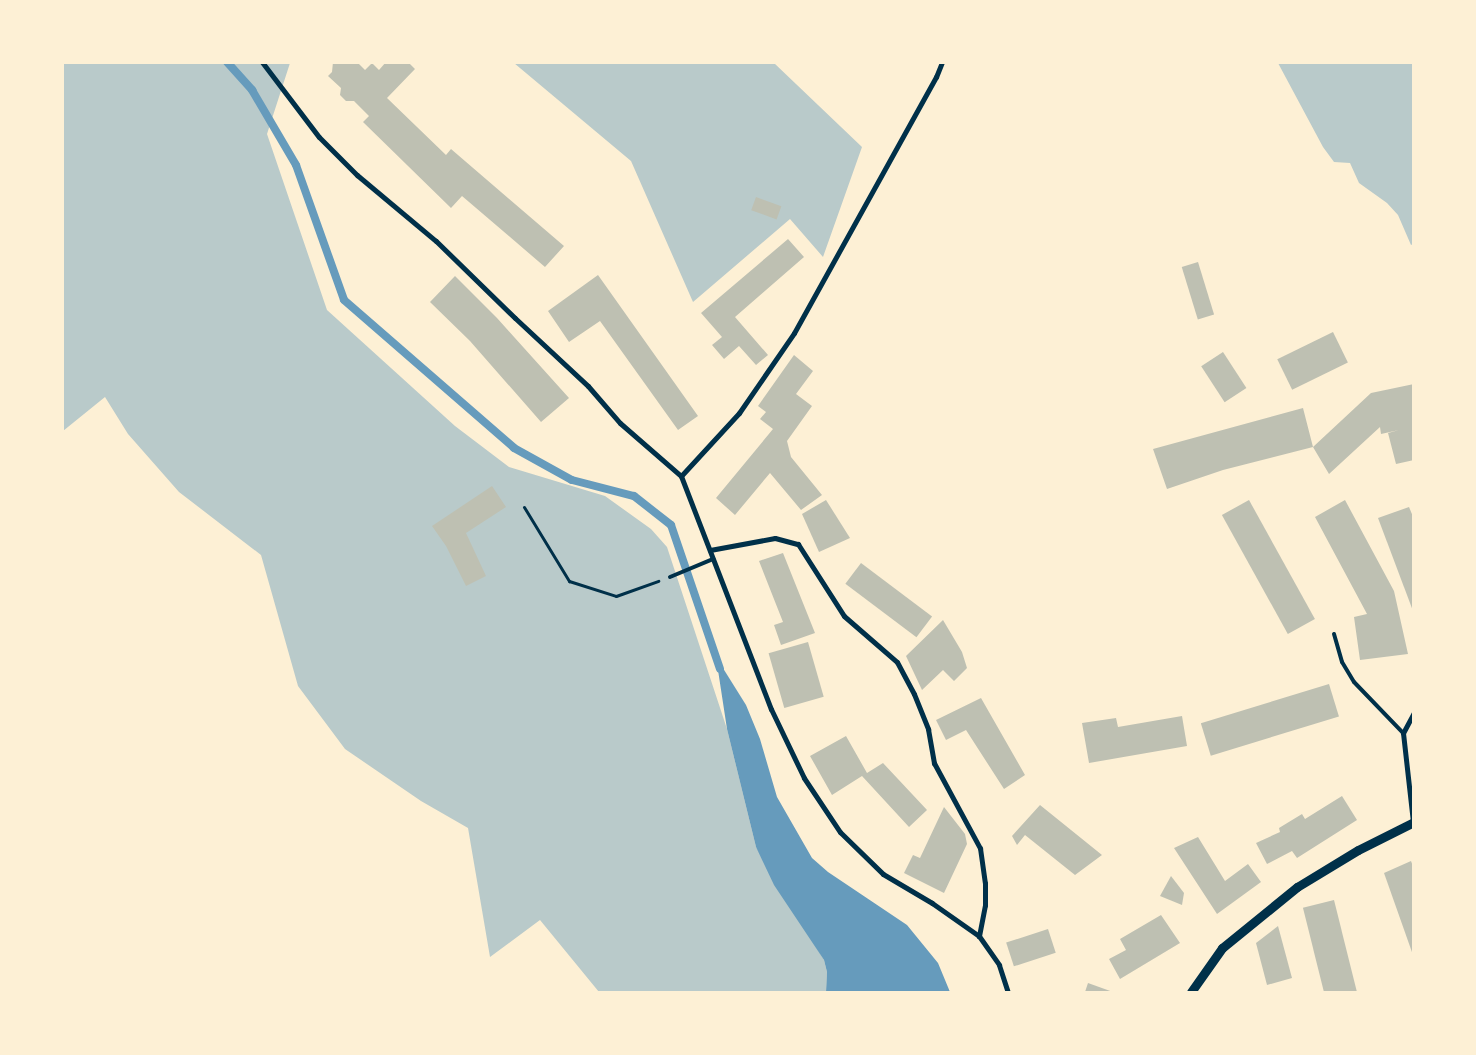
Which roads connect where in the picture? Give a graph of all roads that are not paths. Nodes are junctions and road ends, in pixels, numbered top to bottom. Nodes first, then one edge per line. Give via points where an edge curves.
1 (262, 62) edge
2 (942, 62) edge
3 (681, 476) junction
4 (710, 550) junction
5 (713, 559) junction
6 (670, 577) road end
7 (1334, 634) dead end
8 (1414, 712) edge
9 (1403, 733) junction
10 (1413, 822) edge
11 (979, 936) junction
12 (1008, 992) edge
13 (1191, 992) edge

1 - 3 street via 319,137 357,175 436,241 588,386 620,423
2 - 3 street via 794,333 739,413
3 - 4 street
4 - 5 street
4 - 11 street via 776,538 798,544 844,616 897,662 928,729 934,763 980,848 985,905
5 - 6 lane
5 - 11 street via 771,709 804,778 840,832 883,874
7 - 9 lane via 1342,662 1354,682
8 - 9 street
9 - 10 street
10 - 13 street via 1358,850 1297,888 1222,948
11 - 12 street via 1000,965

